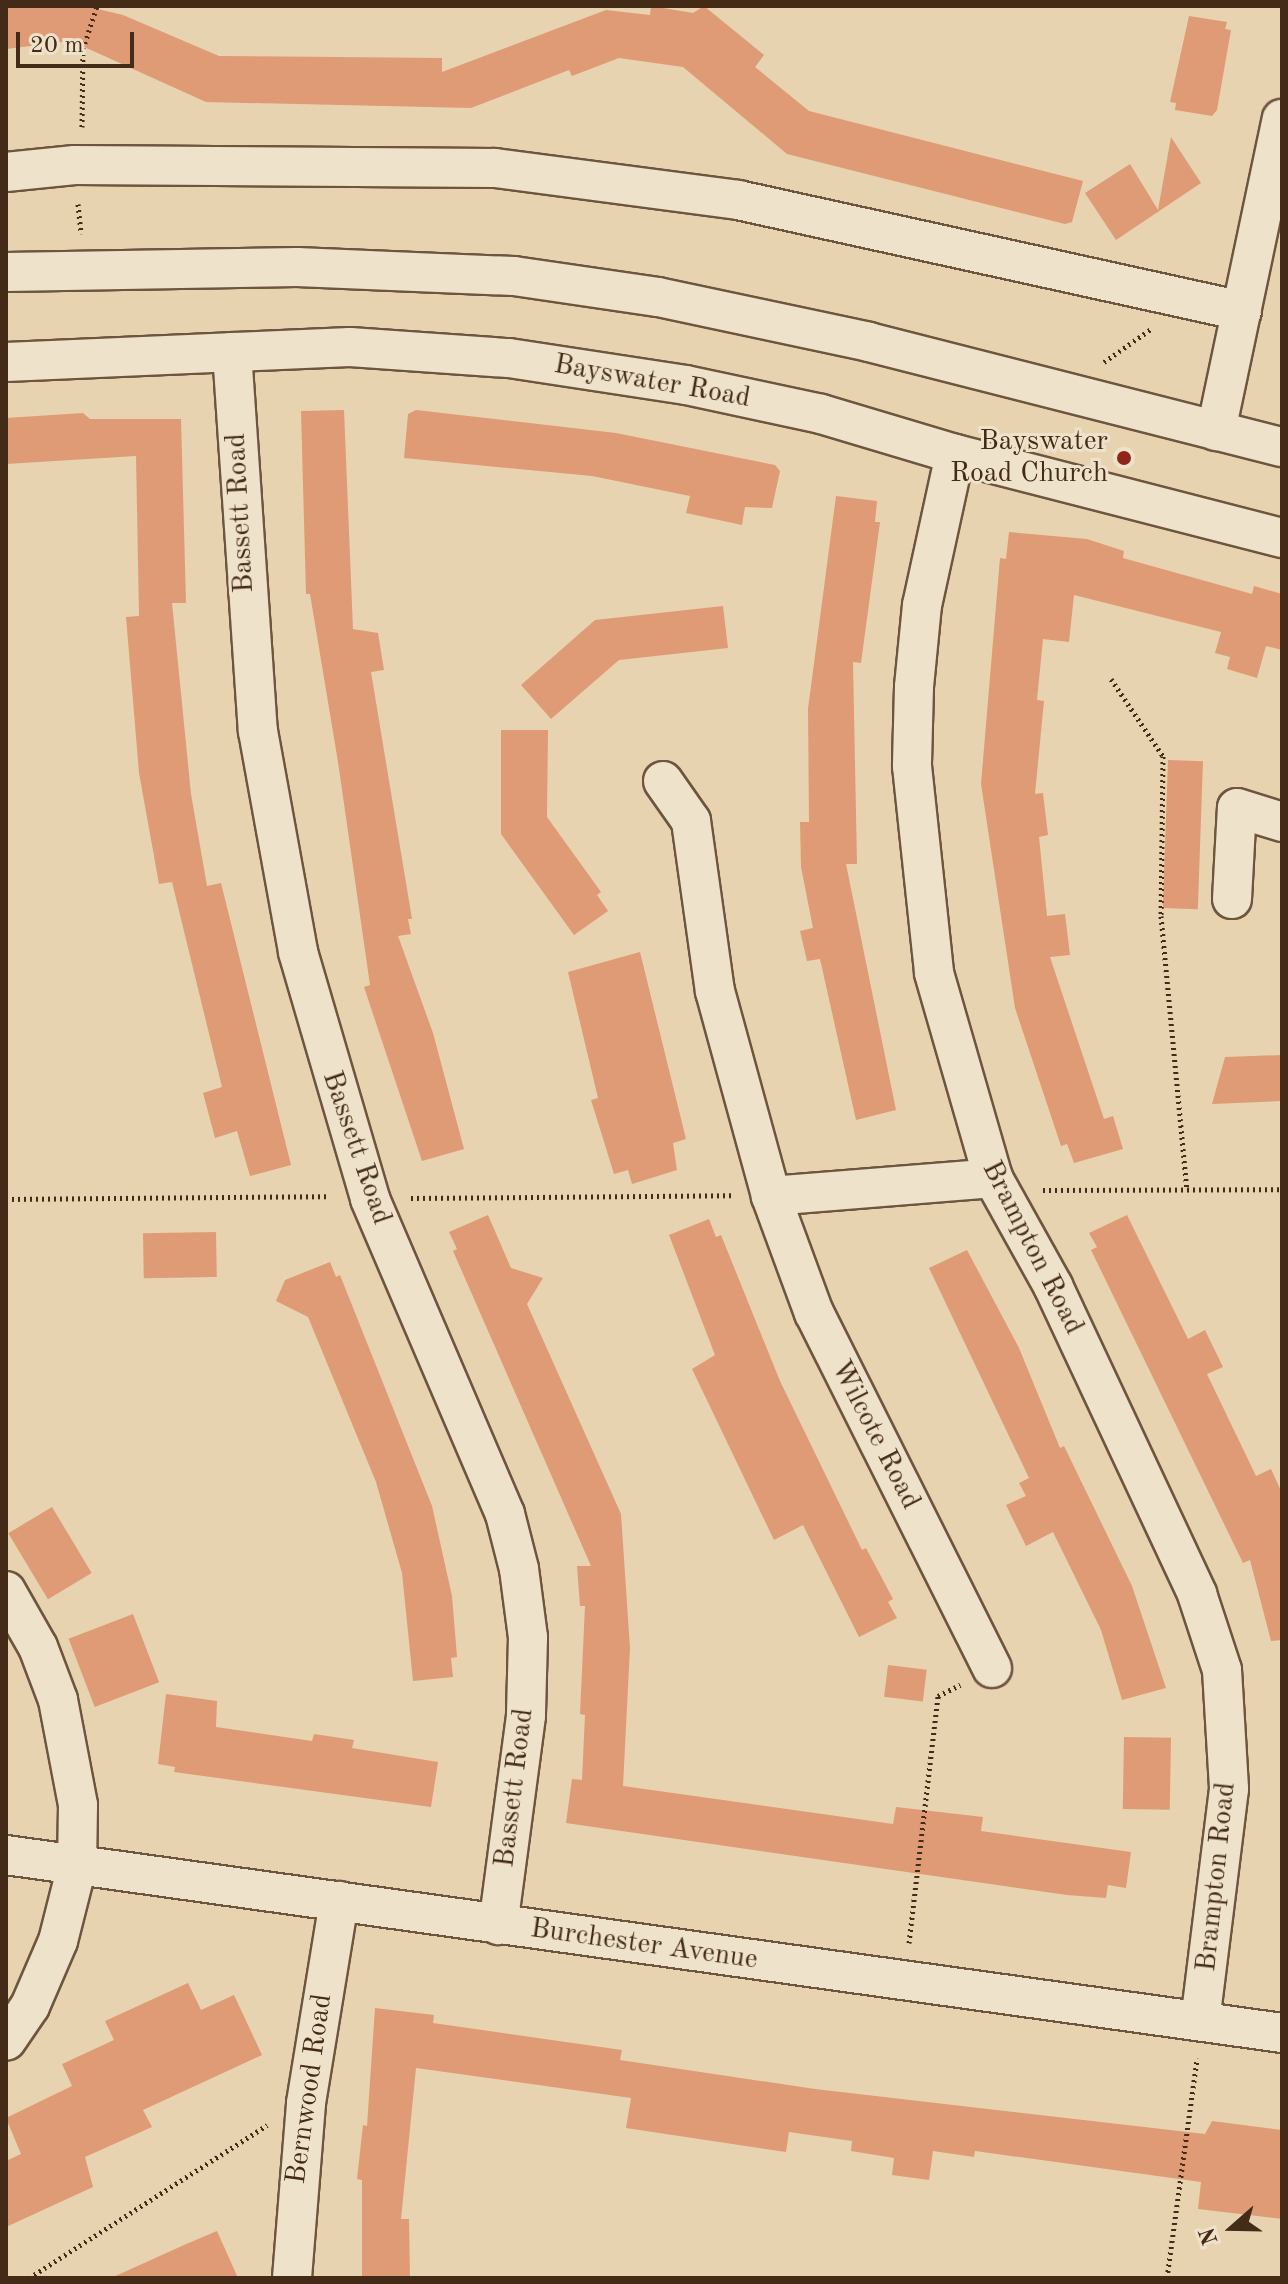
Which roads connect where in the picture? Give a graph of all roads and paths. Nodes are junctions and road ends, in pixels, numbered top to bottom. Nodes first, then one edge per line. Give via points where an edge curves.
1 (97, 6) edge
2 (1282, 119) edge
3 (75, 165) junction
4 (6, 172) edge
5 (83, 268) junction
6 (6, 272) edge
7 (1242, 311) junction
8 (232, 352) junction
9 (6, 362) edge
10 (1216, 431) junction
11 (1282, 447) edge
12 (955, 454) junction
13 (1282, 538) edge
14 (1111, 679) dead end
15 (663, 781) dead end
16 (1282, 822) edge
17 (1232, 899) dead end
18 (993, 1178) junction
19 (1282, 1189) edge
20 (1187, 1190) junction
21 (771, 1196) junction
22 (6, 1199) edge
23 (370, 1199) junction
24 (6, 1591) edge
25 (992, 1668) joint
26 (6, 1855) edge
27 (77, 1866) junction
28 (339, 1901) junction
29 (498, 1925) junction
30 (905, 1980) junction
31 (1200, 2021) junction
32 (1282, 2033) edge
33 (6, 2041) edge
34 (273, 2120) dead end
35 (29, 2278) edge
36 (292, 2278) edge
37 (1167, 2278) edge

1 - 3 path via 83,49 82,140
2 - 7 street
3 - 4 street
3 - 5 path
3 - 7 street via 495,168 738,200
5 - 6 street
5 - 10 street via 342,267 514,276 658,297 869,342
7 - 10 street
8 - 9 street, Bayswater Road
8 - 12 street, Bayswater Road via 350,347 509,358 761,401
8 - 23 street, Bassett Road via 250,651 271,826 311,1004
10 - 11 street
12 - 13 street, Bayswater Road
12 - 18 street, Brampton Road via 922,605 912,766 934,973
14 - 20 path via 1163,756 1161,916
15 - 21 street, Wilcote Road via 691,821 715,991
16 - 17 street via 1237,808
18 - 20 path via 1031,1190
18 - 21 street
18 - 31 street, Brampton Road via 1053,1286 1197,1594 1222,1670 1229,1789
19 - 20 path
21 - 23 path
21 - 25 street, Wilcote Road via 814,1313
22 - 23 path
23 - 29 street, Bassett Road via 505,1514 519,1569 528,1637 526,1716
24 - 27 street via 38,1647 58,1700 73,1759
25 - 30 path via 938,1696
26 - 27 street, Burchester Avenue
27 - 28 street, Burchester Avenue
27 - 33 street via 58,1941 30,2006
28 - 29 street, Burchester Avenue
28 - 36 street, Bernwood Road via 308,2083 294,2199
29 - 30 street, Burchester Avenue
30 - 31 street, Burchester Avenue
31 - 32 street, Burchester Avenue
31 - 37 path
34 - 35 path

